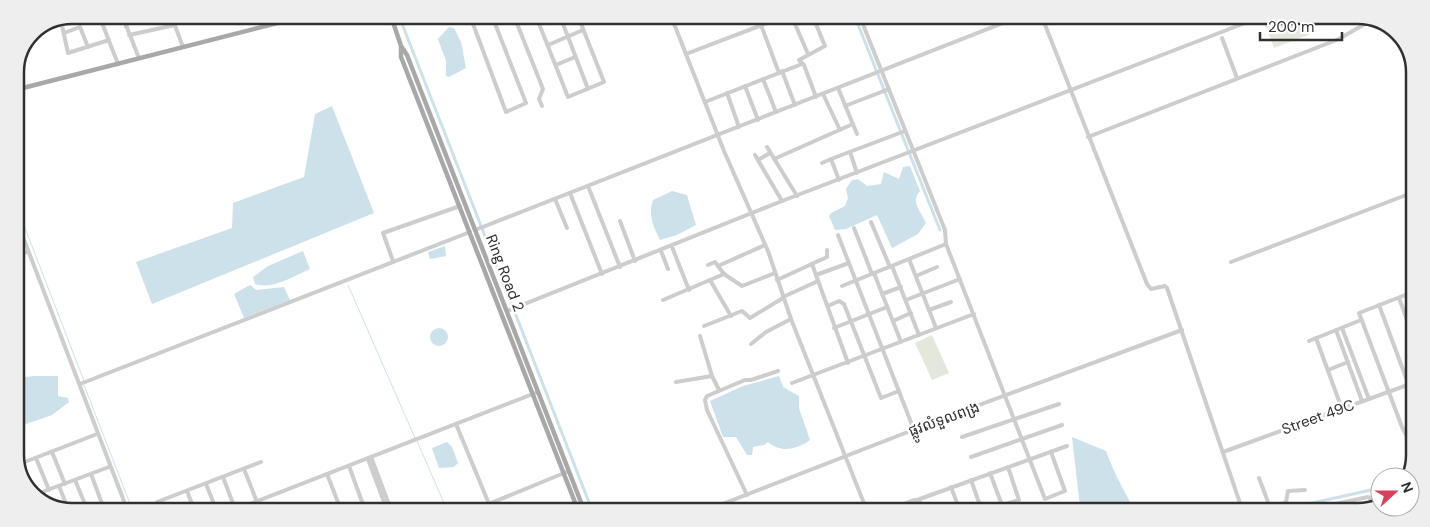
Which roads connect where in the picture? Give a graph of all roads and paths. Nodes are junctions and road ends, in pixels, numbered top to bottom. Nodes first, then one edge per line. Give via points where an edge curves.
1 (103, 24) edge
2 (274, 24) edge
3 (394, 24) edge
4 (473, 24) edge
5 (495, 24) edge
6 (517, 24) edge
7 (539, 24) edge
8 (563, 24) edge
9 (581, 24) edge
10 (674, 24) edge
11 (795, 24) edge
12 (816, 24) edge
13 (862, 24) edge
14 (1000, 24) edge
15 (1045, 24) edge
16 (1243, 24) edge
17 (1365, 24) edge
18 (62, 25) edge
19 (175, 25) joint
20 (761, 25) joint
21 (126, 26) edge
22 (583, 30) junction
23 (64, 33) junction
24 (129, 35) junction
25 (568, 37) junction
26 (1222, 38) dead end
27 (109, 40) junction
28 (548, 45) junction
29 (401, 46) junction
30 (88, 47) junction
31 (184, 47) junction
32 (686, 54) junction
33 (808, 54) junction
34 (575, 57) junction
35 (138, 58) junction
36 (118, 64) junction
37 (802, 64) junction
38 (556, 65) junction
39 (780, 72) junction
40 (879, 72) junction
41 (1237, 78) junction
42 (763, 79) junction
43 (745, 86) junction
44 (24, 88) edge
45 (838, 88) junction
46 (588, 89) junction
47 (886, 90) junction
48 (1071, 91) junction
49 (726, 93) junction
50 (823, 94) junction
51 (816, 97) junction
52 (864, 98) junction
53 (705, 102) junction
54 (866, 103) dead end
55 (795, 105) junction
56 (542, 106) dead end
57 (845, 106) junction
58 (776, 112) junction
59 (758, 120) junction
60 (853, 124) junction
61 (739, 127) junction
62 (840, 130) junction
63 (903, 132) junction
64 (857, 134) dead end
65 (718, 135) junction
66 (1088, 137) junction
67 (767, 147) dead end
68 (770, 152) junction
69 (850, 152) junction
70 (911, 153) junction
71 (755, 155) dead end
72 (774, 159) junction
73 (831, 159) junction
74 (758, 160) junction
75 (822, 163) dead end
76 (857, 173) junction
77 (839, 180) junction
78 (588, 186) junction
79 (570, 193) junction
80 (1406, 195) edge
81 (797, 196) junction
82 (555, 199) junction
83 (782, 201) junction
84 (460, 206) junction
85 (752, 214) junction
86 (620, 221) dead end
87 (871, 222) dead end
88 (567, 228) dead end
89 (854, 228) dead end
90 (477, 229) junction
91 (838, 235) dead end
92 (24, 241) edge
93 (946, 244) junction
94 (766, 245) junction
95 (672, 246) junction
96 (827, 250) dead end
97 (661, 251) junction
98 (24, 252) edge
99 (28, 252) junction
100 (909, 259) junction
101 (393, 261) junction
102 (635, 261) junction
103 (1231, 262) dead end
104 (849, 263) junction
105 (812, 264) junction
106 (708, 265) dead end
107 (718, 266) junction
108 (891, 266) junction
109 (620, 267) junction
110 (937, 268) dead end
111 (668, 269) dead end
112 (775, 273) junction
113 (873, 273) junction
114 (602, 274) junction
115 (724, 274) junction
116 (816, 275) junction
117 (916, 276) junction
118 (960, 279) junction
119 (710, 280) junction
120 (777, 280) junction
121 (856, 280) junction
122 (818, 281) junction
123 (842, 286) dead end
124 (901, 287) junction
125 (689, 290) junction
126 (882, 294) junction
127 (923, 294) junction
128 (1406, 295) edge
129 (783, 298) junction
130 (1398, 298) junction
131 (662, 300) dead end
132 (906, 300) junction
133 (952, 302) dead end
134 (1379, 305) junction
135 (828, 306) junction
136 (887, 307) junction
137 (929, 310) junction
138 (506, 312) junction
139 (911, 313) junction
140 (869, 314) junction
141 (974, 314) junction
142 (731, 316) junction
143 (1406, 318) edge
144 (791, 319) junction
145 (1361, 320) junction
146 (893, 321) junction
147 (851, 322) junction
148 (704, 326) dead end
149 (834, 328) junction
150 (936, 328) junction
151 (1342, 328) junction
152 (1182, 330) junction
153 (1336, 330) junction
154 (919, 335) junction
155 (700, 336) dead end
156 (1316, 338) junction
157 (1309, 341) dead end
158 (901, 342) junction
159 (751, 344) dead end
160 (882, 349) junction
161 (864, 356) junction
162 (1353, 357) junction
163 (848, 362) junction
164 (1348, 362) junction
165 (1355, 363) junction
166 (778, 370) dead end
167 (1328, 370) junction
168 (1406, 371) edge
169 (712, 376) junction
170 (813, 376) junction
171 (676, 382) dead end
172 (792, 383) dead end
173 (81, 384) junction
174 (1406, 385) edge
175 (719, 390) junction
176 (899, 391) junction
177 (1388, 392) junction
178 (536, 393) junction
179 (1006, 396) junction
180 (1369, 399) junction
181 (1362, 401) junction
182 (1059, 404) dead end
183 (1342, 409) junction
184 (1015, 420) junction
185 (456, 424) junction
186 (1062, 425) dead end
187 (914, 430) junction
188 (1406, 432) edge
189 (97, 434) junction
190 (962, 437) dead end
191 (1022, 439) junction
192 (1067, 446) dead end
193 (52, 452) junction
194 (1051, 452) junction
195 (1224, 452) junction
196 (846, 457) junction
197 (971, 457) dead end
198 (36, 458) junction
199 (369, 458) junction
200 (1029, 460) junction
201 (261, 462) dead end
202 (25, 463) edge
203 (349, 466) junction
204 (109, 467) junction
205 (1008, 467) junction
206 (244, 469) junction
207 (566, 472) junction
208 (990, 473) junction
209 (90, 474) junction
210 (327, 474) junction
211 (223, 477) junction
212 (1260, 478) dead end
213 (75, 480) junction
214 (971, 480) junction
215 (65, 484) junction
216 (206, 484) junction
217 (59, 486) junction
218 (951, 487) junction
219 (49, 490) junction
220 (1305, 490) dead end
221 (186, 491) junction
222 (43, 492) edge
223 (747, 495) junction
224 (384, 496) junction
225 (1370, 497) edge
226 (917, 500) junction
227 (157, 502) dead end
228 (257, 502) junction
229 (66, 503) edge
230 (84, 503) edge
231 (102, 503) edge
232 (124, 503) edge
233 (191, 503) edge
234 (214, 503) edge
235 (234, 503) edge
236 (254, 503) edge
237 (338, 503) edge
238 (362, 503) edge
239 (386, 503) edge
240 (388, 503) edge
241 (489, 503) edge
242 (491, 503) edge
243 (576, 503) edge
244 (581, 503) edge
245 (726, 503) edge
246 (864, 503) edge
247 (909, 503) edge
248 (919, 503) edge
249 (957, 503) edge
250 (979, 503) edge
251 (1001, 503) edge
252 (1009, 503) edge
253 (1240, 503) edge
254 (1269, 503) edge
255 (1284, 503) edge
256 (1342, 503) edge

1 - 27 street
2 - 31 main road
3 - 29 main road, Ring Road 2
4 - 5 street via 506,112 526,103
6 - 56 street via 543,89 539,99
7 - 28 street
8 - 25 street
9 - 22 street
10 - 32 street
11 - 33 street
12 - 33 street via 825,46
13 - 40 street
14 - 40 street
15 - 48 street
16 - 48 street
17 - 41 street via 1339,39
18 - 23 street
19 - 24 street
19 - 31 street
20 - 32 street
20 - 39 street
21 - 24 street
22 - 25 street
22 - 46 street via 604,82
23 - 30 street via 80,27
23 - 30 street via 68,53
24 - 35 street
25 - 28 street
25 - 34 street
26 - 41 street
27 - 30 street
27 - 36 street
28 - 38 street
29 - 84 main road, Ring Road 2 via 401,57
29 - 90 main road, Ring Road 2
31 - 35 main road
32 - 53 street
33 - 37 street via 799,60
34 - 38 street
34 - 46 street
35 - 36 main road
36 - 44 main road
37 - 39 street
37 - 51 street
38 - 46 street via 568,97
39 - 42 street
39 - 55 street
40 - 45 street
40 - 47 street
41 - 66 street
42 - 43 street
42 - 58 street
43 - 49 street
43 - 59 street
45 - 50 street
45 - 57 street
47 - 52 street
47 - 63 street
48 - 66 street
48 - 70 street
49 - 53 street
49 - 61 street
50 - 51 street
50 - 62 street
51 - 55 street
52 - 54 street
52 - 57 street
53 - 65 street
55 - 58 street
57 - 60 street
58 - 59 street
59 - 61 street
60 - 62 street
60 - 64 street
61 - 65 street
62 - 72 street
63 - 69 street
63 - 70 street
65 - 78 street
65 - 85 street
66 - 152 street via 1147,284 1151,290 1167,287
67 - 68 street
68 - 72 street
68 - 74 street
69 - 73 street
69 - 76 street
70 - 76 street
70 - 93 street via 945,230
71 - 74 street
72 - 81 street
73 - 75 street
73 - 77 street
74 - 83 street
76 - 77 street
77 - 81 street
78 - 79 street
78 - 109 street
79 - 82 street
79 - 114 street
80 - 103 street
81 - 83 street
82 - 88 street
82 - 90 street
83 - 85 street
84 - 90 main road, Ring Road 2
84 - 101 street via 383,233
85 - 94 street
85 - 95 street
86 - 102 street
87 - 108 street
89 - 113 street
90 - 101 street
90 - 138 main road, Ring Road 2
91 - 104 street
92 - 99 street
93 - 100 street
93 - 118 street
94 - 107 street
94 - 112 street
95 - 97 street
95 - 125 street
96 - 105 street via 829,256
97 - 102 street
97 - 111 street
98 - 99 street
99 - 173 street
100 - 108 street
100 - 117 street
101 - 173 street
102 - 109 street
104 - 116 street
104 - 121 street
105 - 116 street
105 - 120 street
106 - 107 street via 714,262
107 - 115 street
108 - 113 street
108 - 124 street
109 - 114 street
110 - 117 street
112 - 115 street via 742,286
112 - 120 street
113 - 121 street
113 - 126 street
114 - 138 street
115 - 119 street
116 - 122 street
117 - 127 street
118 - 127 street
118 - 141 street
119 - 125 street
119 - 142 street
120 - 129 street
121 - 123 street
121 - 140 street
122 - 129 street
122 - 135 street
124 - 126 street
124 - 132 street
125 - 131 street
126 - 136 street
127 - 132 street
127 - 137 street
128 - 130 street
129 - 142 street via 750,318 742,311
129 - 144 street
130 - 134 street
130 - 143 street
132 - 139 street
133 - 137 street
134 - 145 street via 1359,313
134 - 168 street
135 - 147 street via 842,302
135 - 149 street
136 - 140 street
136 - 146 street
137 - 150 street
138 - 178 main road, Ring Road 2
139 - 146 street
139 - 154 street
140 - 147 street
140 - 160 street
141 - 150 street
141 - 179 street
142 - 148 street
144 - 159 street
144 - 170 street
145 - 151 street
145 - 177 street
146 - 158 street
147 - 149 street
147 - 161 street
149 - 163 street
150 - 154 street
151 - 153 street
151 - 162 street
152 - 179 street, ផ្លូវលំទួលពង្រ
152 - 195 street
153 - 156 street
153 - 164 street
154 - 158 street
155 - 169 street
156 - 157 street
156 - 167 street
158 - 160 street
160 - 161 street
160 - 176 street
161 - 163 street
161 - 176 street via 880,398
162 - 164 street
162 - 165 street
163 - 170 street
164 - 165 street
164 - 167 street
164 - 181 street
165 - 180 street
166 - 175 street
167 - 183 street
169 - 171 street
169 - 175 street
170 - 172 street
170 - 196 street
173 - 189 street
174 - 177 street, Street 49C
175 - 223 street via 708,396 705,404
176 - 187 street
177 - 180 street, Street 49C
177 - 188 street
178 - 185 street
178 - 207 main road, Ring Road 2
179 - 184 street
179 - 187 street, ផ្លូវលំទួលពង្រ
180 - 181 street, Street 49C
181 - 183 street, Street 49C
182 - 184 street
183 - 195 street, Street 49C
184 - 190 street
184 - 191 street
185 - 199 street
185 - 241 street
186 - 191 street
187 - 196 street, ផ្លូវលំទួលពង្រ
189 - 193 street
189 - 204 street
191 - 197 street
191 - 200 street
192 - 194 street
193 - 198 street
193 - 215 street
194 - 200 street
194 - 200 street via 1065,491 1045,499
195 - 253 street
196 - 223 street, ផ្លូវលំទួលពង្រ
196 - 246 street
198 - 202 street
198 - 219 street
199 - 203 street
199 - 224 street
200 - 205 street
201 - 206 street
203 - 210 street
203 - 238 street
204 - 209 street
204 - 232 street
205 - 208 street
205 - 252 street via 1019,500
206 - 211 street
206 - 228 street
207 - 242 street
207 - 243 main road, Ring Road 2
207 - 244 main road, Ring Road 2
208 - 214 street
208 - 251 street
209 - 213 street
209 - 231 street
210 - 228 street
210 - 237 street
211 - 216 street
211 - 235 street
212 - 254 street
213 - 215 street
213 - 230 street
214 - 218 street
214 - 250 street
215 - 217 street
216 - 221 street
216 - 234 street
217 - 219 street
217 - 229 street
218 - 226 street
218 - 249 street
219 - 222 street
220 - 255 street via 1288,491
221 - 227 street
221 - 233 street
223 - 245 street, ផ្លូវលំទួលពង្រ
224 - 239 street
224 - 240 street
225 - 256 street
226 - 247 street
226 - 248 street
228 - 236 street

